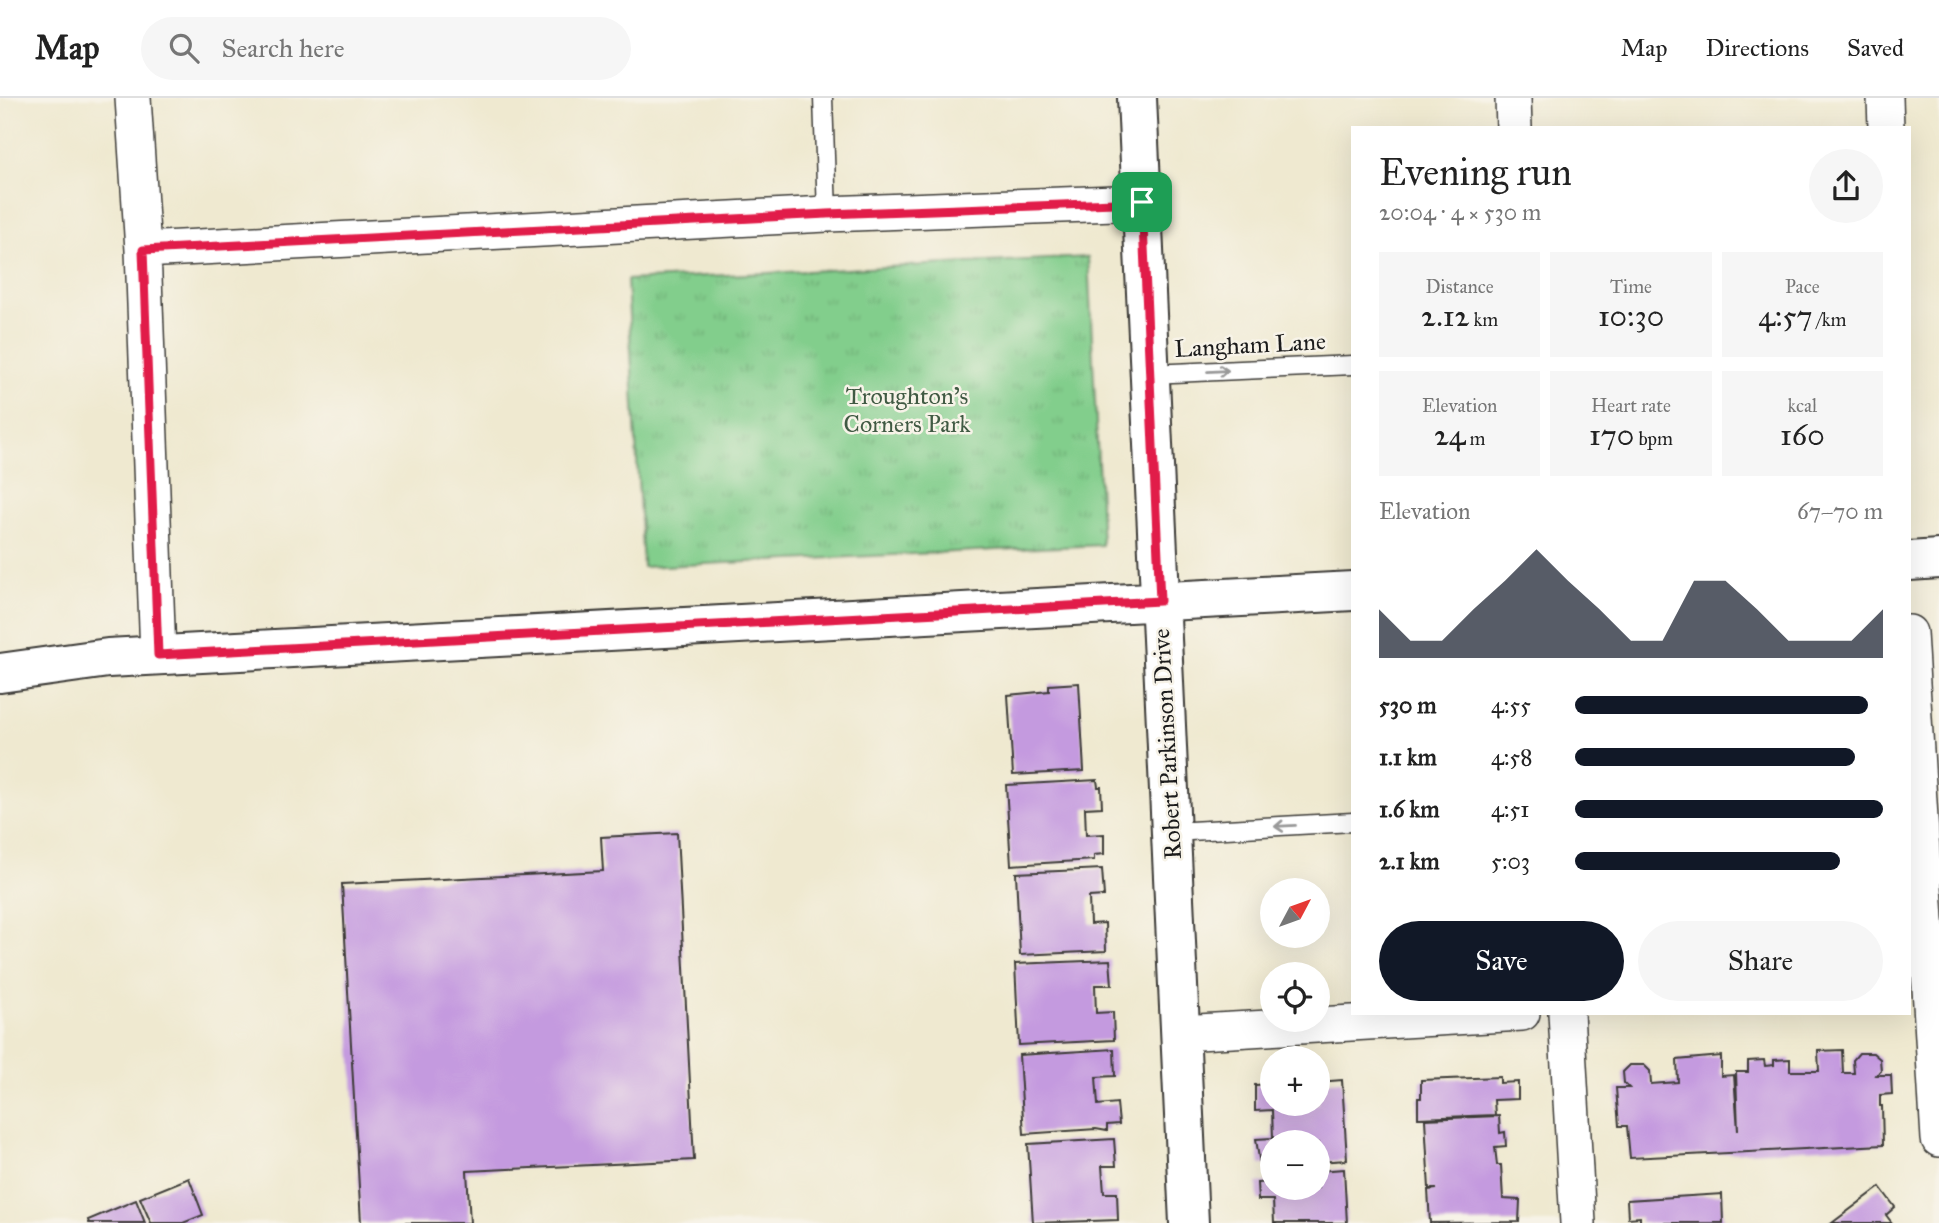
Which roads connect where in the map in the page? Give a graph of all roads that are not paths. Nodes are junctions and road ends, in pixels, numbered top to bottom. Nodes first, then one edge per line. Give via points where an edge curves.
1 (133, 98) edge
2 (823, 98) edge
3 (1137, 98) edge
4 (1513, 98) edge
5 (1885, 98) edge
6 (1514, 126) edge
7 (1886, 126) edge
8 (1142, 202) junction
9 (827, 214) junction
10 (143, 250) junction
11 (1351, 365) edge
12 (1150, 374) junction
13 (1939, 559) edge
14 (1911, 561) edge
15 (1351, 590) edge
16 (1160, 601) junction
17 (158, 655) junction
18 (1911, 658) edge
19 (0, 673) edge
20 (1923, 805) edge
21 (1351, 822) edge
22 (1172, 832) junction
23 (1919, 992) edge
24 (1488, 1015) edge
25 (1566, 1015) edge
26 (1181, 1033) junction
27 (1939, 1139) edge
28 (1189, 1223) edge
29 (1578, 1223) edge

1 - 10 street
2 - 9 lane
3 - 8 street, Robert Parkinson Drive
4 - 6 street
5 - 7 street
8 - 9 street
8 - 12 street, Robert Parkinson Drive
9 - 10 street
10 - 17 street
12 -> 11 lane, Langham Lane
12 - 16 street, Robert Parkinson Drive
13 - 14 street
15 - 16 street
16 - 17 street
16 - 22 street, Robert Parkinson Drive
17 - 19 street
18 - 20 street
20 - 23 street
21 -> 22 lane
22 - 26 street, Robert Parkinson Drive
23 - 27 street
24 - 26 street
25 - 29 street
26 - 28 street, Robert Parkinson Drive

